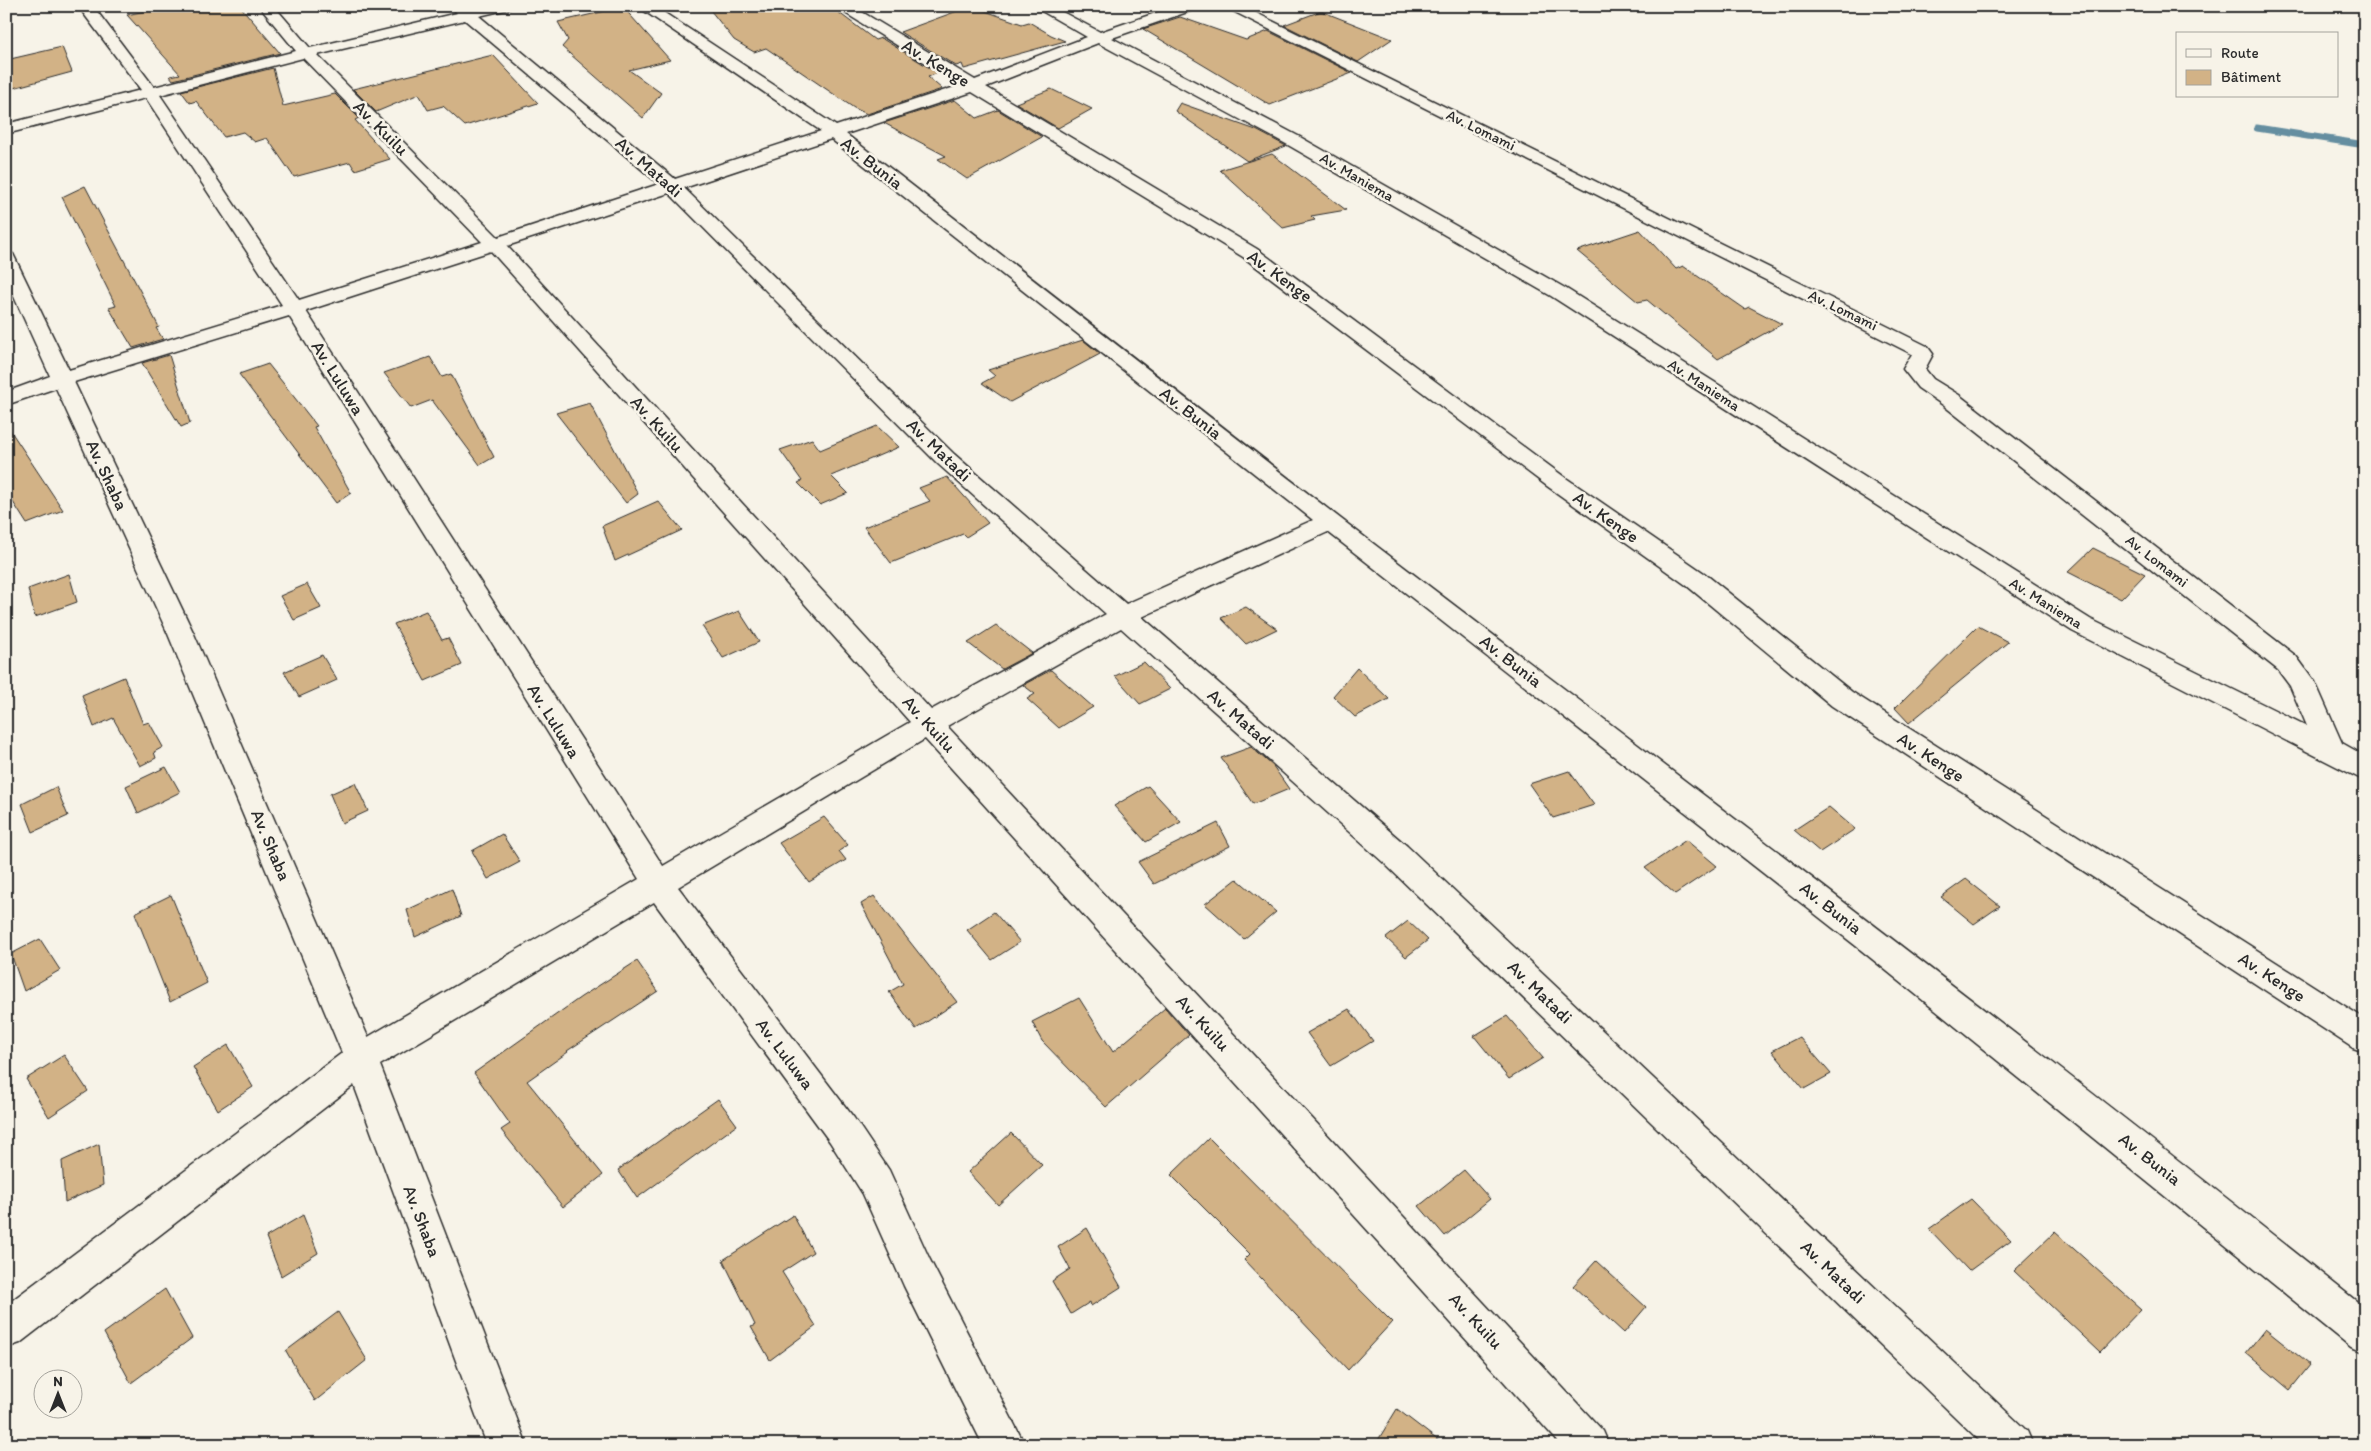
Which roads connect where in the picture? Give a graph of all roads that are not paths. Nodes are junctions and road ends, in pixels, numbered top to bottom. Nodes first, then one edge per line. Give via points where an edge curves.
1 (85, 6) edge
2 (266, 6) edge
3 (504, 6) edge
4 (644, 6) edge
5 (841, 6) edge
6 (1040, 6) edge
7 (1191, 6) edge
8 (1230, 6) edge
9 (463, 10) edge
10 (1098, 38) junction
11 (306, 53) junction
12 (974, 86) junction
13 (151, 93) junction
14 (6, 129) edge
15 (833, 132) junction
16 (671, 185) junction
17 (495, 244) junction
18 (6, 258) edge
19 (294, 308) junction
20 (62, 379) junction
21 (6, 399) edge
22 (1330, 522) junction
23 (1124, 615) junction
24 (928, 724) junction
25 (2331, 750) junction
26 (2365, 770) edge
27 (658, 884) junction
28 (2365, 1037) edge
29 (360, 1059) junction
30 (6, 1329) edge
31 (2365, 1333) edge
32 (507, 1445) edge
33 (1005, 1445) edge
34 (1589, 1445) edge
35 (2013, 1445) edge

1 - 13 street, Av. Luluwa
2 - 11 street, Av. Kuilu
3 - 9 street
4 - 15 street, Av. Bunia
5 - 12 street, Av. Kenge
6 - 10 street, Av. Maniema
7 - 10 street
8 - 25 street, Av. Lomami via 1920,350 1923,354 1914,369 1926,384 1951,400 2288,663 2302,682
9 - 11 street
9 - 16 street, Av. Matadi
10 - 12 street
10 - 25 street, Av. Maniema via 1294,141 1558,292 2082,626
11 - 13 street
11 - 17 street, Av. Kuilu
12 - 15 street
12 - 28 street, Av. Kenge via 1250,253 1555,481 1695,579 1842,699
13 - 14 street
13 - 19 street, Av. Luluwa
15 - 16 street
15 - 22 street, Av. Bunia
16 - 17 street
16 - 23 street, Av. Matadi via 946,459
17 - 19 street
17 - 24 street, Av. Kuilu
18 - 20 street, Av. Shaba
19 - 20 street
19 - 27 street, Av. Luluwa
20 - 21 street
20 - 29 street, Av. Shaba via 181,634
22 - 23 street
22 - 31 street, Av. Bunia via 1867,936
23 - 24 street
23 - 35 street, Av. Matadi via 1396,855
24 - 27 street
24 - 34 street, Av. Kuilu
25 - 26 street, Av. Maniema
27 - 29 street
27 - 33 street, Av. Luluwa via 842,1130 876,1182 917,1273
29 - 30 street
29 - 32 street, Av. Shaba

